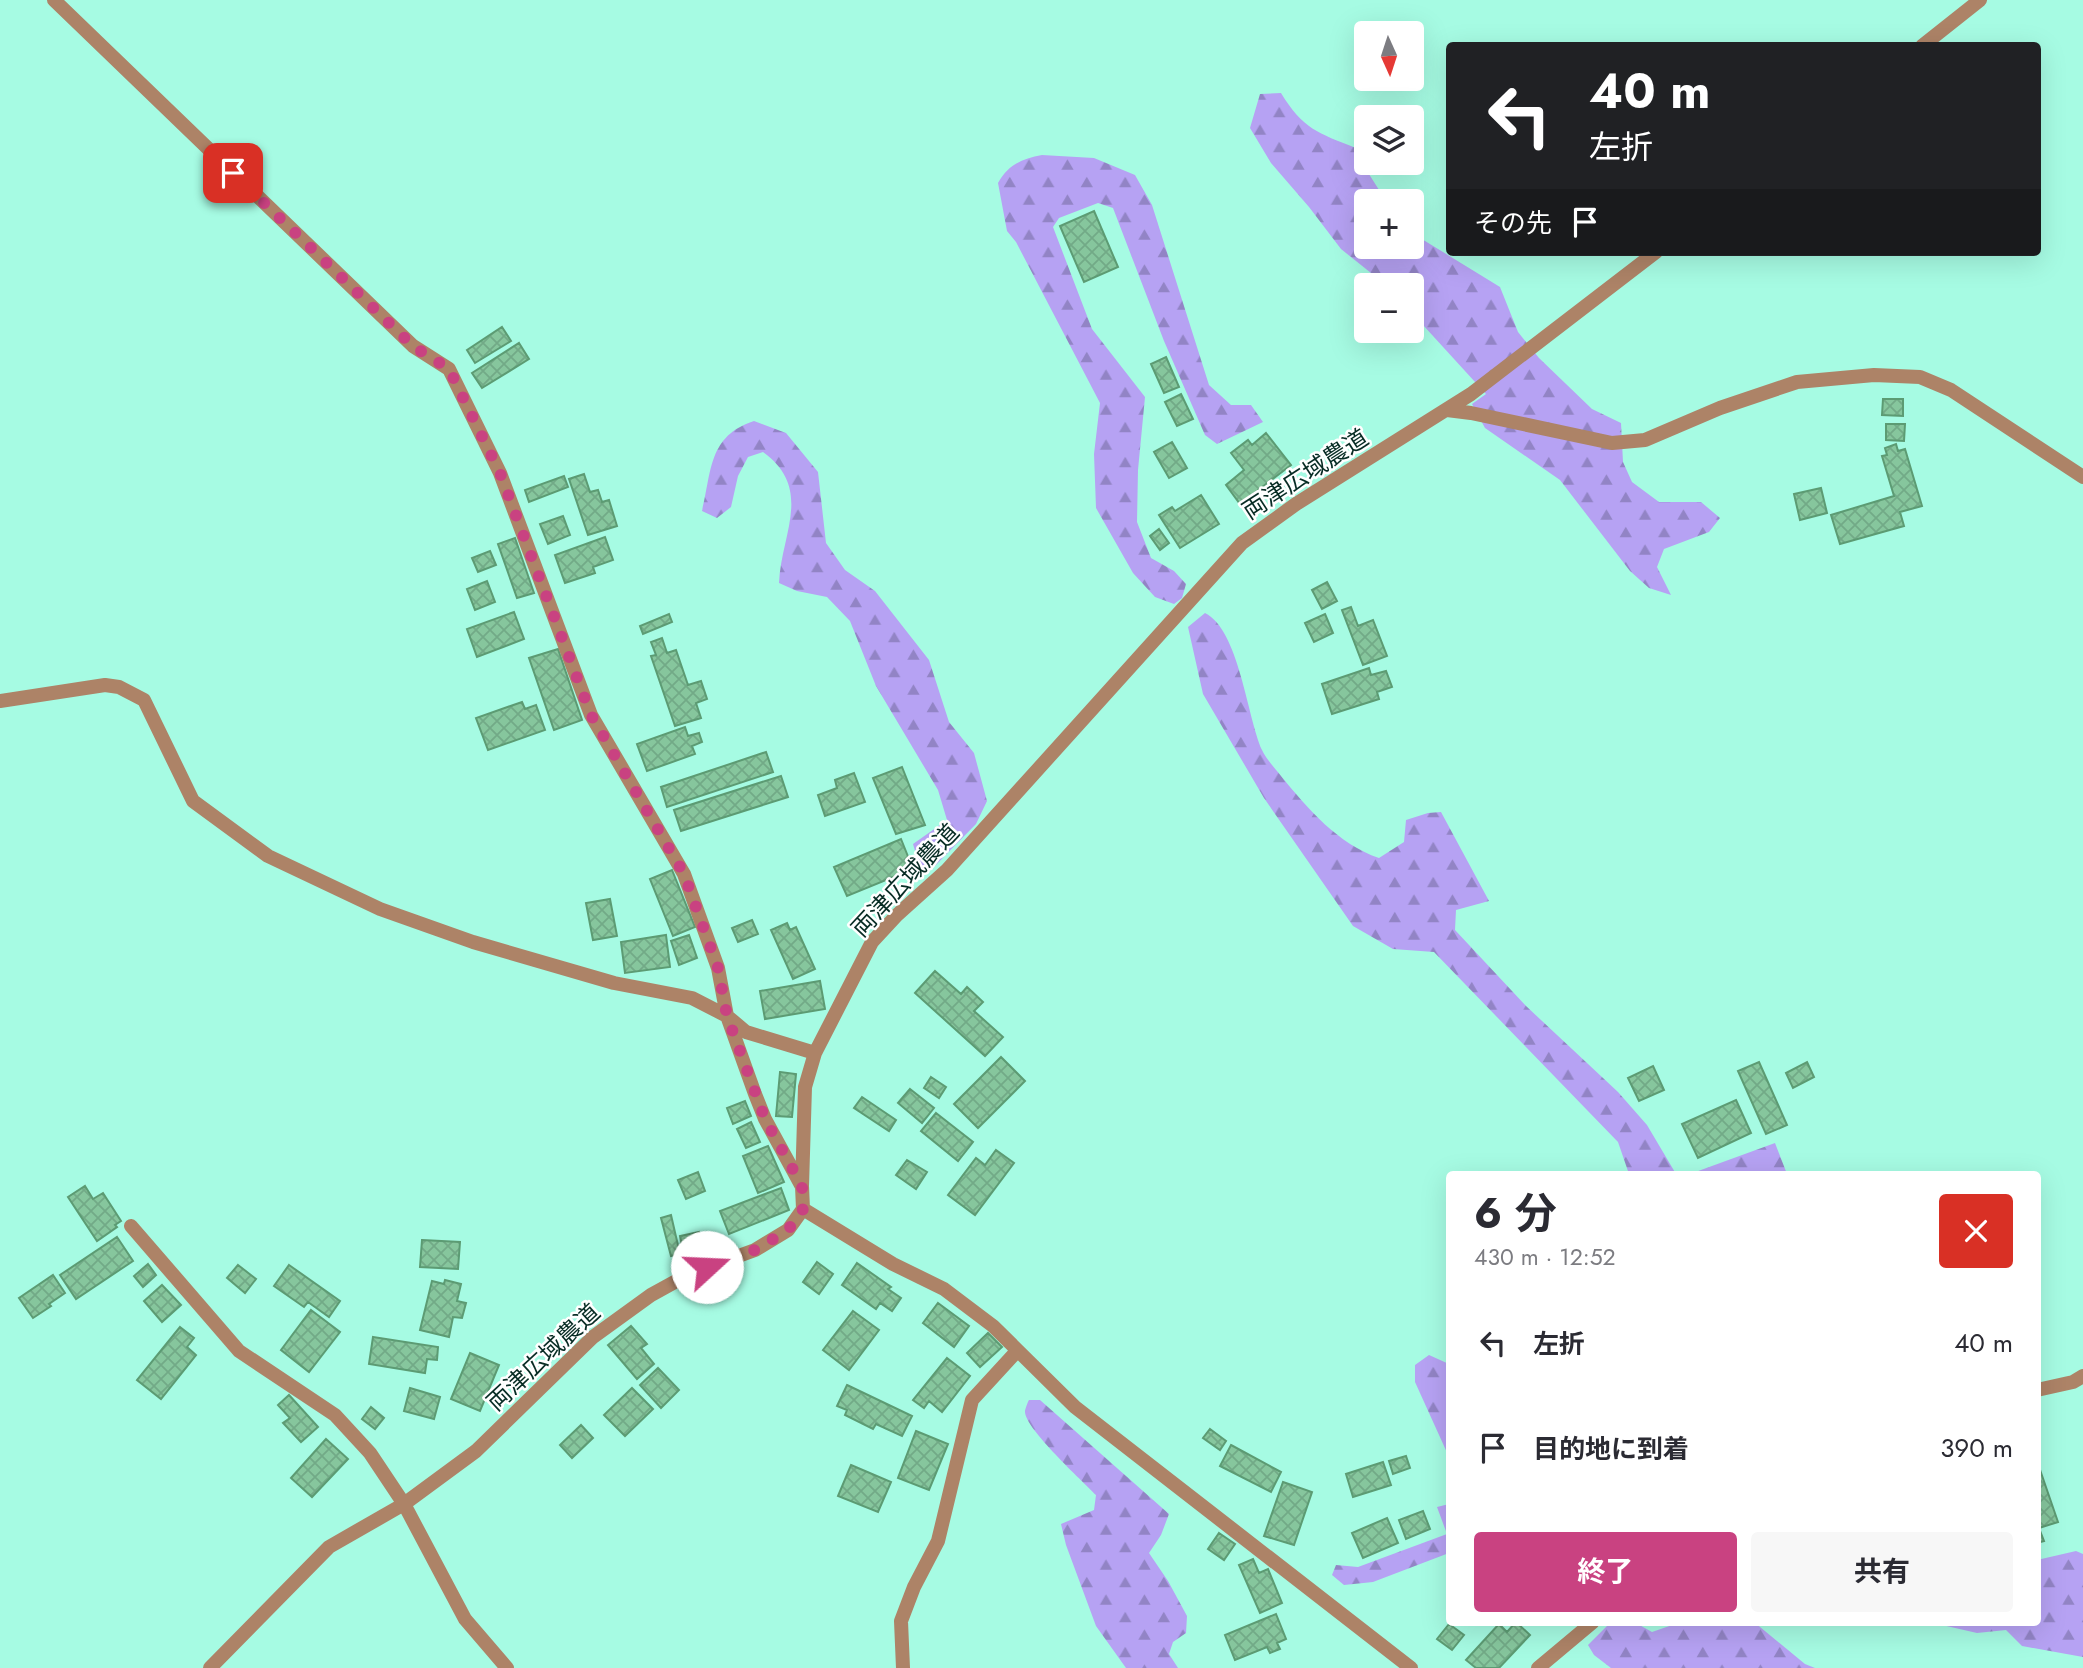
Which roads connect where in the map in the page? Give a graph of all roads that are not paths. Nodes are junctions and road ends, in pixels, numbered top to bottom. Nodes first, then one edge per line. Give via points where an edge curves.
1 (54, 0) edge
2 (1980, 0) edge
3 (1927, 42) edge
4 (1652, 256) edge
5 (1447, 410) junction
6 (2083, 477) edge
7 (0, 701) edge
8 (727, 1016) junction
9 (815, 1053) junction
10 (802, 1186) junction
11 (803, 1209) junction
12 (131, 1226) dead end
13 (1017, 1351) junction
14 (2083, 1376) edge
15 (2041, 1389) edge
16 (404, 1504) junction
17 (1588, 1626) edge
18 (210, 1668) edge
19 (507, 1668) edge
20 (903, 1668) edge
21 (1411, 1668) edge
22 (1538, 1668) edge

1 - 8 street via 413,346 449,369 500,473 591,715 684,874 718,968
2 - 3 street
4 - 5 street, 両津広域農道
5 - 6 street via 1612,443 1645,440 1797,382 1874,375 1920,377 1951,390
5 - 9 street, 両津広域農道 via 1296,503 1242,543 947,870 872,942
7 - 8 street via 105,685 119,687 144,700 193,801 268,856 380,909 472,942 614,983 692,998
8 - 9 street via 746,1032
8 - 10 street via 765,1119
9 - 10 street, 両津広域農道 via 805,1087
10 - 11 street, 両津広域農道
11 - 13 street via 944,1289 993,1326
11 - 16 street, 両津広域農道 via 788,1230 755,1250 689,1274 650,1295 593,1337 476,1451
12 - 16 street via 239,1351 335,1415 370,1453
13 - 20 street via 972,1400 938,1541 901,1621
13 - 21 street via 1075,1407
14 - 15 street
16 - 18 street, 両津広域農道 via 329,1547
16 - 19 street via 465,1619
17 - 22 street

